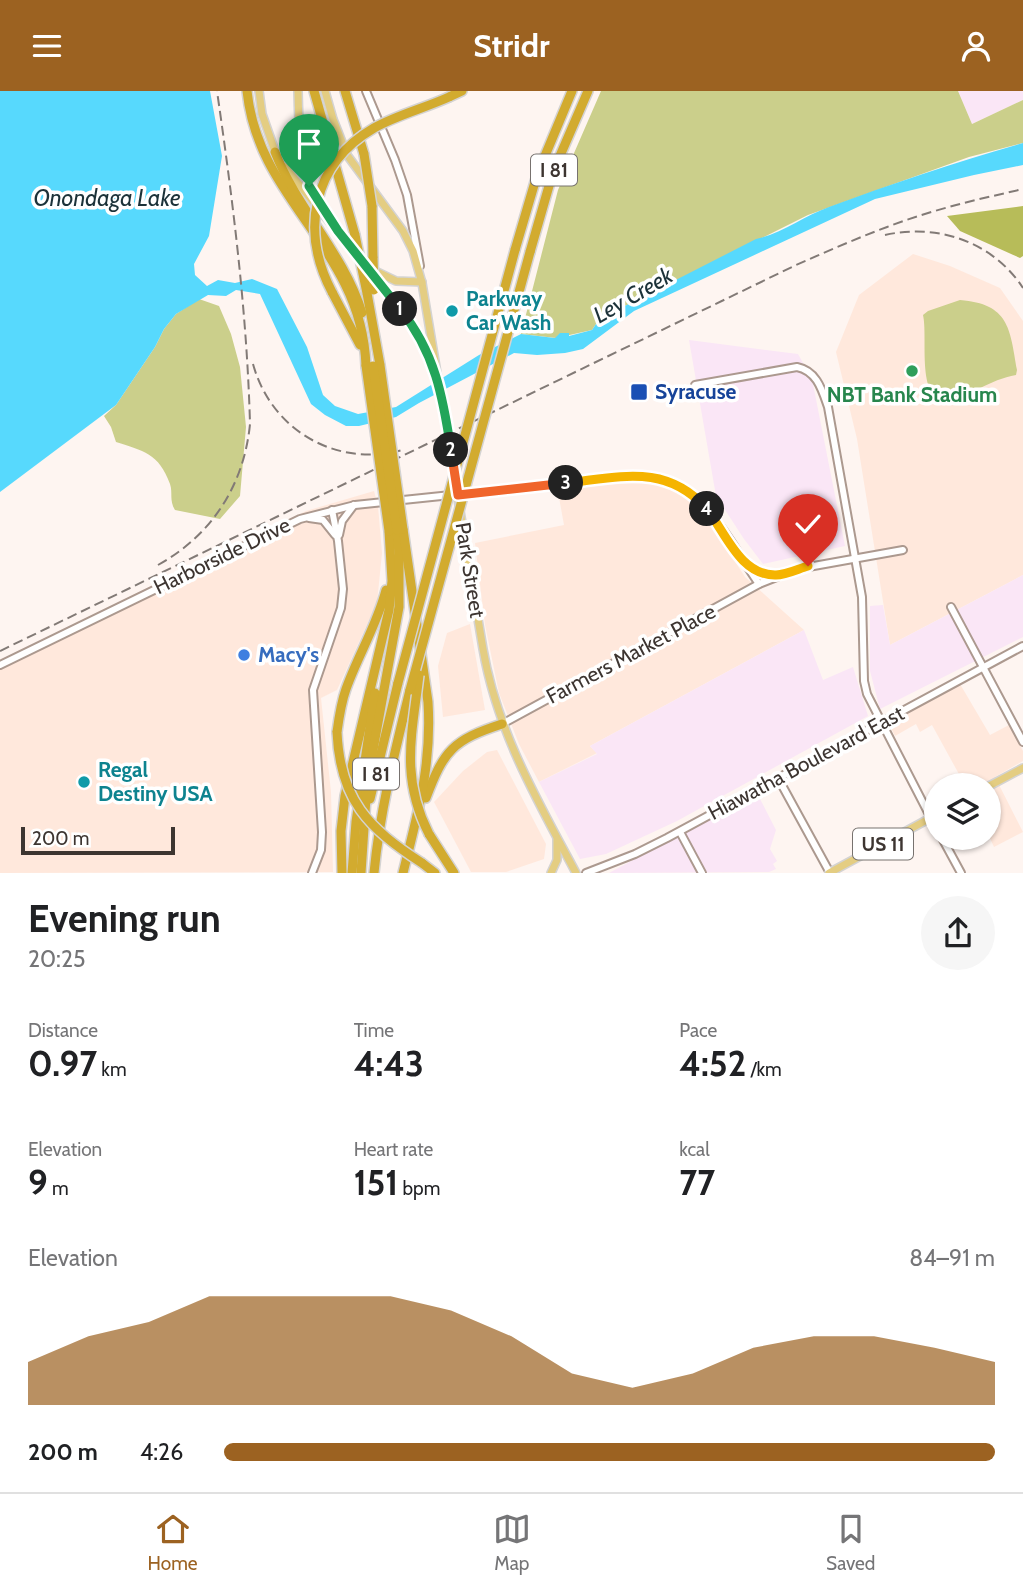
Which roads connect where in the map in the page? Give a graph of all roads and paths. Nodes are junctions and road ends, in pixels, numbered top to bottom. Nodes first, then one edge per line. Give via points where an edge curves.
1 (247, 91) edge
2 (259, 91) edge
3 (298, 91) edge
4 (314, 91) edge
5 (345, 91) edge
6 (351, 91) edge
7 (366, 91) edge
8 (461, 91) edge
9 (572, 91) edge
10 (588, 91) edge
11 (325, 93) edge
12 (275, 152) junction
13 (365, 154) junction
14 (338, 231) junction
15 (369, 261) junction
16 (422, 282) junction
17 (371, 291) junction
18 (373, 366) junction
19 (438, 377) junction
20 (695, 385) dead end
21 (458, 495) junction
22 (355, 505) junction
23 (332, 510) junction
24 (300, 519) junction
25 (396, 530) junction
26 (338, 541) junction
27 (902, 550) dead end
28 (855, 559) junction
29 (392, 561) junction
30 (746, 565) junction
31 (779, 576) junction
32 (759, 584) junction
33 (953, 610) dead end
34 (383, 636) junction
35 (422, 645) junction
36 (1023, 646) edge
37 (0, 665) edge
38 (983, 668) junction
39 (881, 722) junction
40 (502, 724) junction
41 (1023, 743) edge
42 (1023, 768) edge
43 (778, 778) junction
44 (1001, 780) edge
45 (924, 800) edge
46 (924, 821) edge
47 (680, 832) junction
48 (412, 836) junction
49 (557, 840) junction
50 (949, 850) edge
51 (361, 870) edge
52 (830, 872) edge
53 (312, 873) edge
54 (342, 873) edge
55 (352, 873) edge
56 (374, 873) edge
57 (403, 873) edge
58 (435, 873) edge
59 (454, 873) edge
60 (551, 873) edge
61 (576, 873) edge
62 (586, 873) edge
63 (702, 873) edge
64 (961, 873) edge

1 - 18 highway via 264,157 345,285
2 - 12 main road
3 - 14 main road via 302,164
4 - 17 highway, bridge
5 - 13 highway
6 - 13 highway
7 - 16 street, Park Street via 407,195
8 - 18 highway, bridge via 374,128 344,151 317,199 314,235 321,271
9 - 51 highway, I 81, bridge via 548,144 515,250 398,683 371,795
10 - 35 highway, I 81, bridge via 553,172
11 - 16 main road via 346,155 403,231
12 - 14 main road
12 - 18 highway via 353,288
13 - 15 highway, bridge via 372,206
14 - 15 main road
15 - 16 main road via 391,280
15 - 17 highway, bridge
15 - 19 main road via 421,337
16 - 19 main road, Park Street
17 - 18 highway via 377,346
18 - 25 highway, bridge
18 - 25 highway, bridge
19 - 21 main road, Park Street
20 - 28 street via 797,367 811,373 828,407
21 - 22 street, Harborside Drive
21 - 30 street, Harborside Drive via 637,475 662,478 700,501
21 - 40 main road, Park Street via 484,659
22 - 23 street, Harborside Drive
22 - 26 street via 342,521
23 - 24 street, Harborside Drive
23 - 26 street
24 - 26 street via 323,520
24 - 37 street, Harborside Drive
25 - 29 highway
25 - 48 highway via 430,728 426,774
25 - 51 highway via 399,607 366,783
26 - 53 street via 341,608 313,692 322,832
27 - 28 street, Farmers Market Place
28 - 31 street, Farmers Market Place
28 - 39 street via 863,610 864,681
29 - 34 highway
29 - 58 highway, bridge via 382,605 340,709 338,751 345,780 363,813 390,842
30 - 31 street
30 - 32 street, Harborside Drive
31 - 32 street, Farmers Market Place
32 - 40 street, Farmers Market Place
33 - 38 street
34 - 54 highway via 345,796
34 - 55 highway
35 - 56 highway, I 81, bridge via 384,795
35 - 59 highway, bridge via 410,775 413,796 429,834
36 - 38 street, Hiawatha Boulevard East
38 - 39 street, Hiawatha Boulevard East
38 - 41 street
39 - 43 street, Hiawatha Boulevard East
39 - 45 street
40 - 48 highway via 467,737 446,755
40 - 49 main road, Park Street
42 - 44 main road
43 - 47 street, Hiawatha Boulevard East
43 - 52 street
46 - 52 main road, US 11
47 - 62 street, Hiawatha Boulevard East
47 - 63 street
48 - 57 highway
49 - 60 main road via 557,860
49 - 61 main road, Park Street
50 - 64 street

